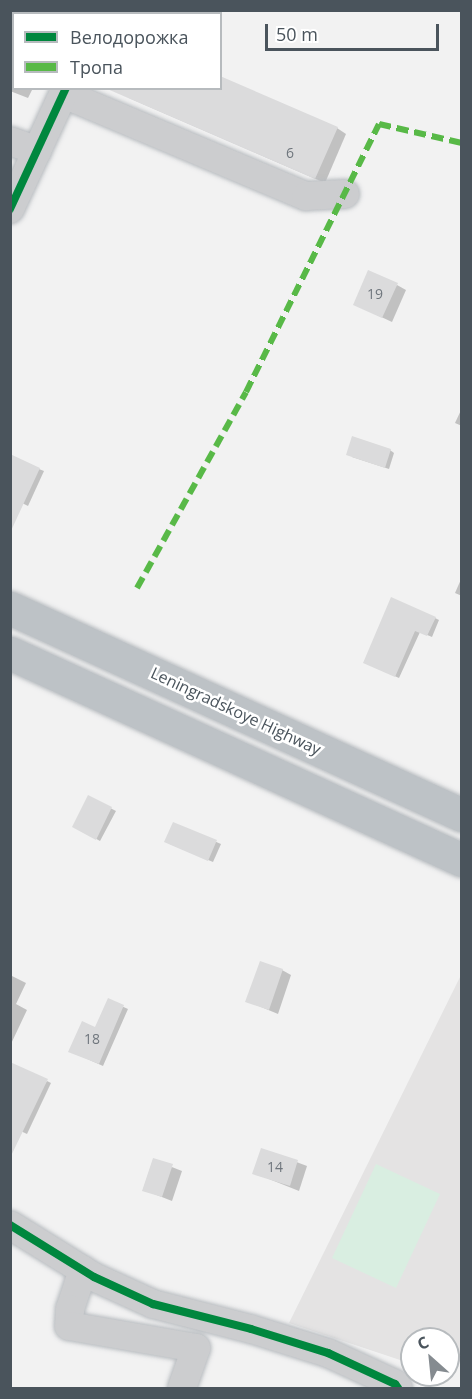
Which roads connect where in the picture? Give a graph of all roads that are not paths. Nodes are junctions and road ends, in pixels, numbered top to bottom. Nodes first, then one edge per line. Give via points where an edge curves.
1 (65, 91) edge
2 (10, 141) edge
3 (38, 151) junction
4 (345, 194) dead end
5 (10, 209) edge
6 (10, 608) edge
7 (10, 653) edge
8 (462, 815) edge
9 (462, 860) edge
10 (10, 1225) edge
11 (83, 1270) junction
12 (182, 1389) edge
13 (398, 1389) edge

1 - 3 street
1 - 4 street via 306,196
2 - 3 street
3 - 5 street
6 - 8 highway, Leningradskoye Highway
7 - 9 highway
10 - 11 street
11 - 12 street via 69,1310 69,1326 196,1348
11 - 13 street via 153,1304 328,1353 395,1384

